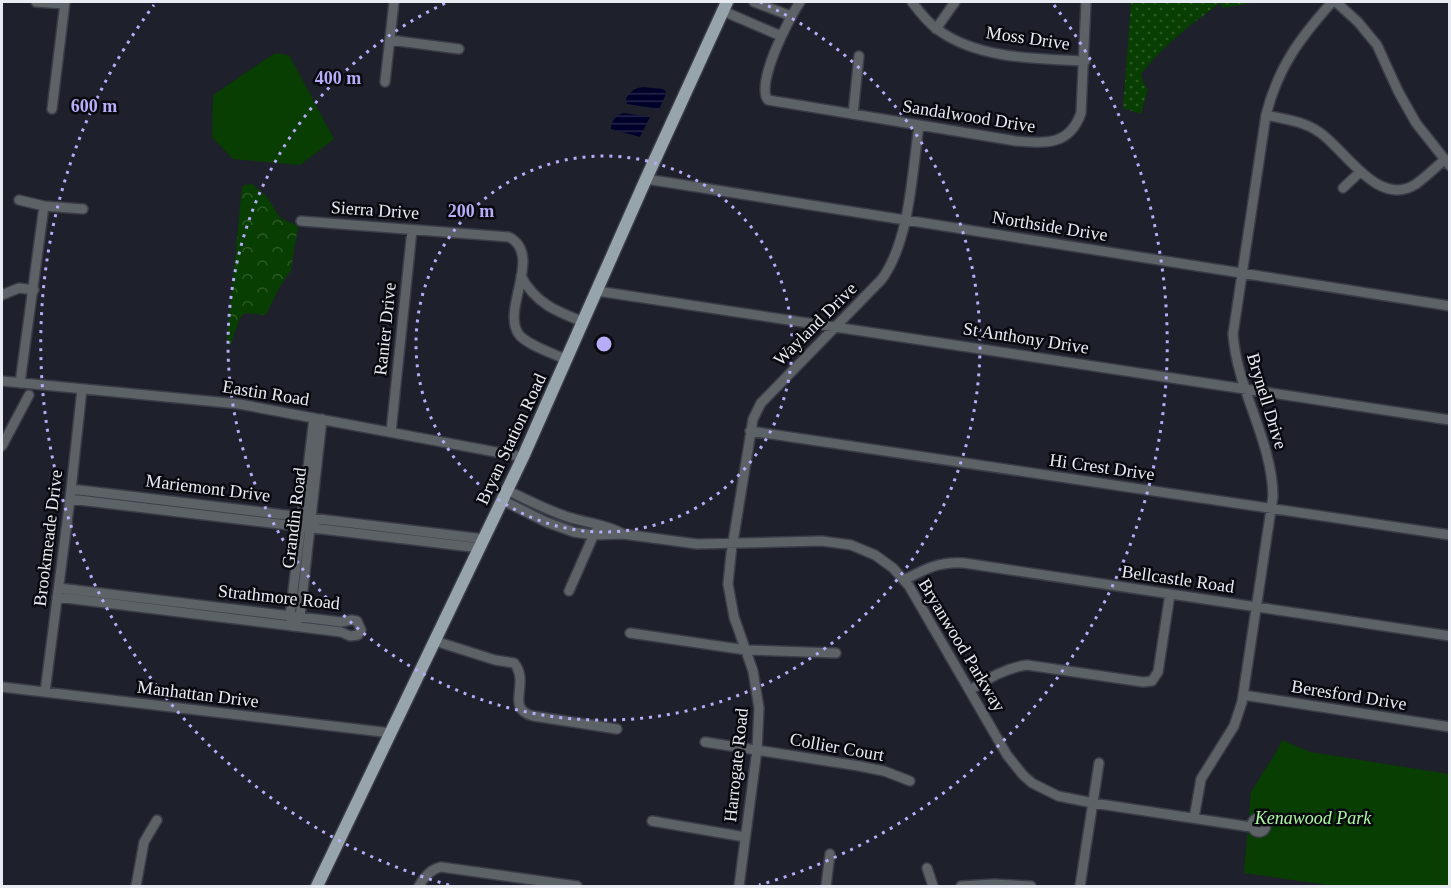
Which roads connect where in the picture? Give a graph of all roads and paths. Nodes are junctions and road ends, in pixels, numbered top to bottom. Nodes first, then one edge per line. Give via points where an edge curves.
1 (36, 2) edge
2 (394, 2) edge
3 (754, 2) edge
4 (800, 2) edge
5 (912, 2) edge
6 (955, 2) edge
7 (1086, 2) edge
8 (1334, 2) edge
9 (65, 3) edge
10 (726, 4) edge
11 (791, 16) junction
12 (936, 29) junction
13 (781, 36) junction
14 (390, 40) junction
15 (459, 50) dead end
16 (859, 56) dead end
17 (1084, 61) junction
18 (385, 82) dead end
19 (52, 109) dead end
20 (853, 114) junction
21 (1266, 115) junction
22 (919, 125) junction
23 (1447, 163) edge
24 (1360, 172) junction
25 (646, 179) junction
26 (1343, 188) dead end
27 (19, 200) dead end
28 (44, 206) junction
29 (83, 209) dead end
30 (905, 219) junction
31 (301, 221) dead end
32 (412, 230) junction
33 (1241, 273) junction
34 (521, 276) junction
35 (34, 290) junction
36 (597, 291) junction
37 (2, 295) edge
38 (1449, 306) edge
39 (584, 322) junction
40 (836, 326) junction
41 (567, 360) junction
42 (2, 381) edge
43 (20, 382) junction
44 (82, 388) junction
45 (1246, 389) junction
46 (29, 395) dead end
47 (318, 418) junction
48 (1449, 420) edge
49 (750, 431) junction
50 (391, 432) junction
51 (2, 446) edge
52 (523, 457) junction
53 (71, 494) junction
54 (505, 495) junction
55 (1271, 508) junction
56 (306, 522) junction
57 (598, 524) junction
58 (623, 534) junction
59 (594, 535) junction
60 (1449, 535) edge
61 (482, 543) junction
62 (733, 544) junction
63 (904, 580) junction
64 (569, 591) dead end
65 (58, 593) junction
66 (1170, 594) junction
67 (1256, 607) junction
68 (295, 616) junction
69 (294, 626) junction
70 (630, 633) dead end
71 (1449, 636) edge
72 (435, 641) junction
73 (746, 650) junction
74 (836, 653) dead end
75 (2, 687) edge
76 (970, 690) junction
77 (45, 692) junction
78 (1243, 695) junction
79 (1449, 727) edge
80 (617, 729) dead end
81 (390, 733) junction
82 (705, 742) dead end
83 (757, 750) junction
84 (1099, 764) dead end
85 (910, 781) dead end
86 (1093, 803) junction
87 (1194, 818) junction
88 (157, 820) dead end
89 (652, 821) dead end
90 (1251, 827) dead end
91 (745, 837) junction
92 (830, 854) dead end
93 (927, 868) dead end
94 (136, 886) edge
95 (317, 886) edge
96 (418, 886) edge
97 (577, 886) edge
98 (739, 886) edge
99 (826, 886) edge
100 (933, 886) edge
101 (961, 886) edge
102 (1031, 886) edge
103 (1080, 886) edge

1 - 9 street
2 - 14 street
3 - 11 street
4 - 11 street
5 - 12 street, Moss Drive
6 - 12 street
7 - 17 street, Sandalwood Drive
8 - 21 street, Brynell Drive via 1292,50
8 - 23 street via 1377,45 1407,109
9 - 19 street
10 - 13 street
10 - 25 main road, Bryan Station Road
11 - 13 street
12 - 17 street, Moss Drive via 958,41 1000,54
13 - 20 street, Sandalwood Drive via 765,98 770,102
14 - 15 street
14 - 18 street
16 - 20 street
17 - 22 street, Sandalwood Drive via 1081,113 1074,127 1060,139 1034,143
20 - 22 street, Sandalwood Drive
21 - 24 street via 1314,128
21 - 33 street, Brynell Drive
22 - 30 street, Wayland Drive
23 - 24 street via 1415,185 1398,190 1377,184
24 - 26 street
25 - 30 street, Northside Drive
25 - 36 main road, Bryan Station Road
27 - 28 street
28 - 29 street
28 - 35 street
30 - 33 street, Northside Drive
30 - 40 street, Wayland Drive via 888,271
31 - 32 street, Sierra Drive
32 - 34 street, Sierra Drive via 509,237 522,252
32 - 50 street, Ranier Drive
33 - 38 street, Northside Drive
33 - 45 street, Brynell Drive via 1233,334
34 - 39 street via 545,305
34 - 41 street, Sierra Drive via 515,323 518,333 526,341
35 - 37 street via 19,288
35 - 43 street
36 - 39 main road, Bryan Station Road
36 - 40 street, St Anthony Drive
39 - 41 main road, Bryan Station Road
40 - 45 street, St Anthony Drive
40 - 49 street, Wayland Drive via 761,403
41 - 52 main road, Bryan Station Road
42 - 43 street, Eastin Road
43 - 44 street, Eastin Road
44 - 47 street, Eastin Road via 239,404
44 - 53 street, Brookmeade Drive
45 - 48 street, St Anthony Drive
45 - 55 street, Brynell Drive via 1269,462
46 - 51 street
47 - 50 street, Eastin Road
47 - 56 street, Grandin Road
49 - 55 street, Hi Crest Drive
49 - 62 street, Wayland Drive
50 - 52 street, Eastin Road
52 - 54 main road, Bryan Station Road
53 - 56 street, Mariemont Drive
53 - 65 street, Brookmeade Drive
54 - 57 street, Bryanwood Parkway
54 - 59 street, Bryanwood Parkway via 561,528
54 - 61 main road, Bryan Station Road
55 - 60 street, Hi Crest Drive
55 - 67 street, Brynell Drive
56 - 61 street, Mariemont Drive
56 - 68 street, Grandin Road
57 - 58 street, Bryanwood Parkway
57 - 59 street
58 - 59 street, Bryanwood Parkway
58 - 62 street, Bryanwood Parkway via 697,544
59 - 64 street
61 - 72 main road, Bryan Station Road
62 - 63 street, Bryanwood Parkway via 822,541 851,545 885,561
62 - 73 street, Harrogate Road via 729,592
63 - 66 street, Bellcastle Road via 951,562
63 - 76 street, Bryanwood Parkway
65 - 68 street, Strathmore Road
65 - 69 street, Strathmore Road
65 - 77 street, Brookmeade Drive
66 - 67 street, Bellcastle Road
66 - 76 street via 1158,672 1152,681 1027,665 1010,668
67 - 71 street, Bellcastle Road
67 - 78 street, Brynell Drive
68 - 69 street, Grandin Road
68 - 69 street, Strathmore Road via 357,621 360,630 358,635 350,636
70 - 73 street
72 - 80 street via 514,663 520,675 519,703 524,713
72 - 81 main road, Bryan Station Road
73 - 74 street
73 - 83 street, Harrogate Road via 759,695
75 - 77 street, Manhattan Drive
76 - 86 street, Bryanwood Parkway via 1023,775 1058,796
77 - 81 street, Manhattan Drive
78 - 79 street, Beresford Drive
78 - 87 street, Brynell Drive via 1234,726 1201,779
81 - 95 main road, Bryan Station Road
82 - 83 street, Collier Court
83 - 85 street, Collier Court via 873,768
83 - 91 street, Harrogate Road
84 - 86 street
86 - 87 street, Bryanwood Parkway
86 - 103 street
87 - 90 street, Bryanwood Parkway
88 - 94 street via 144,842
89 - 91 street
91 - 98 street, Harrogate Road
92 - 99 street
93 - 100 street
96 - 97 street via 431,871 441,867
101 - 102 street

